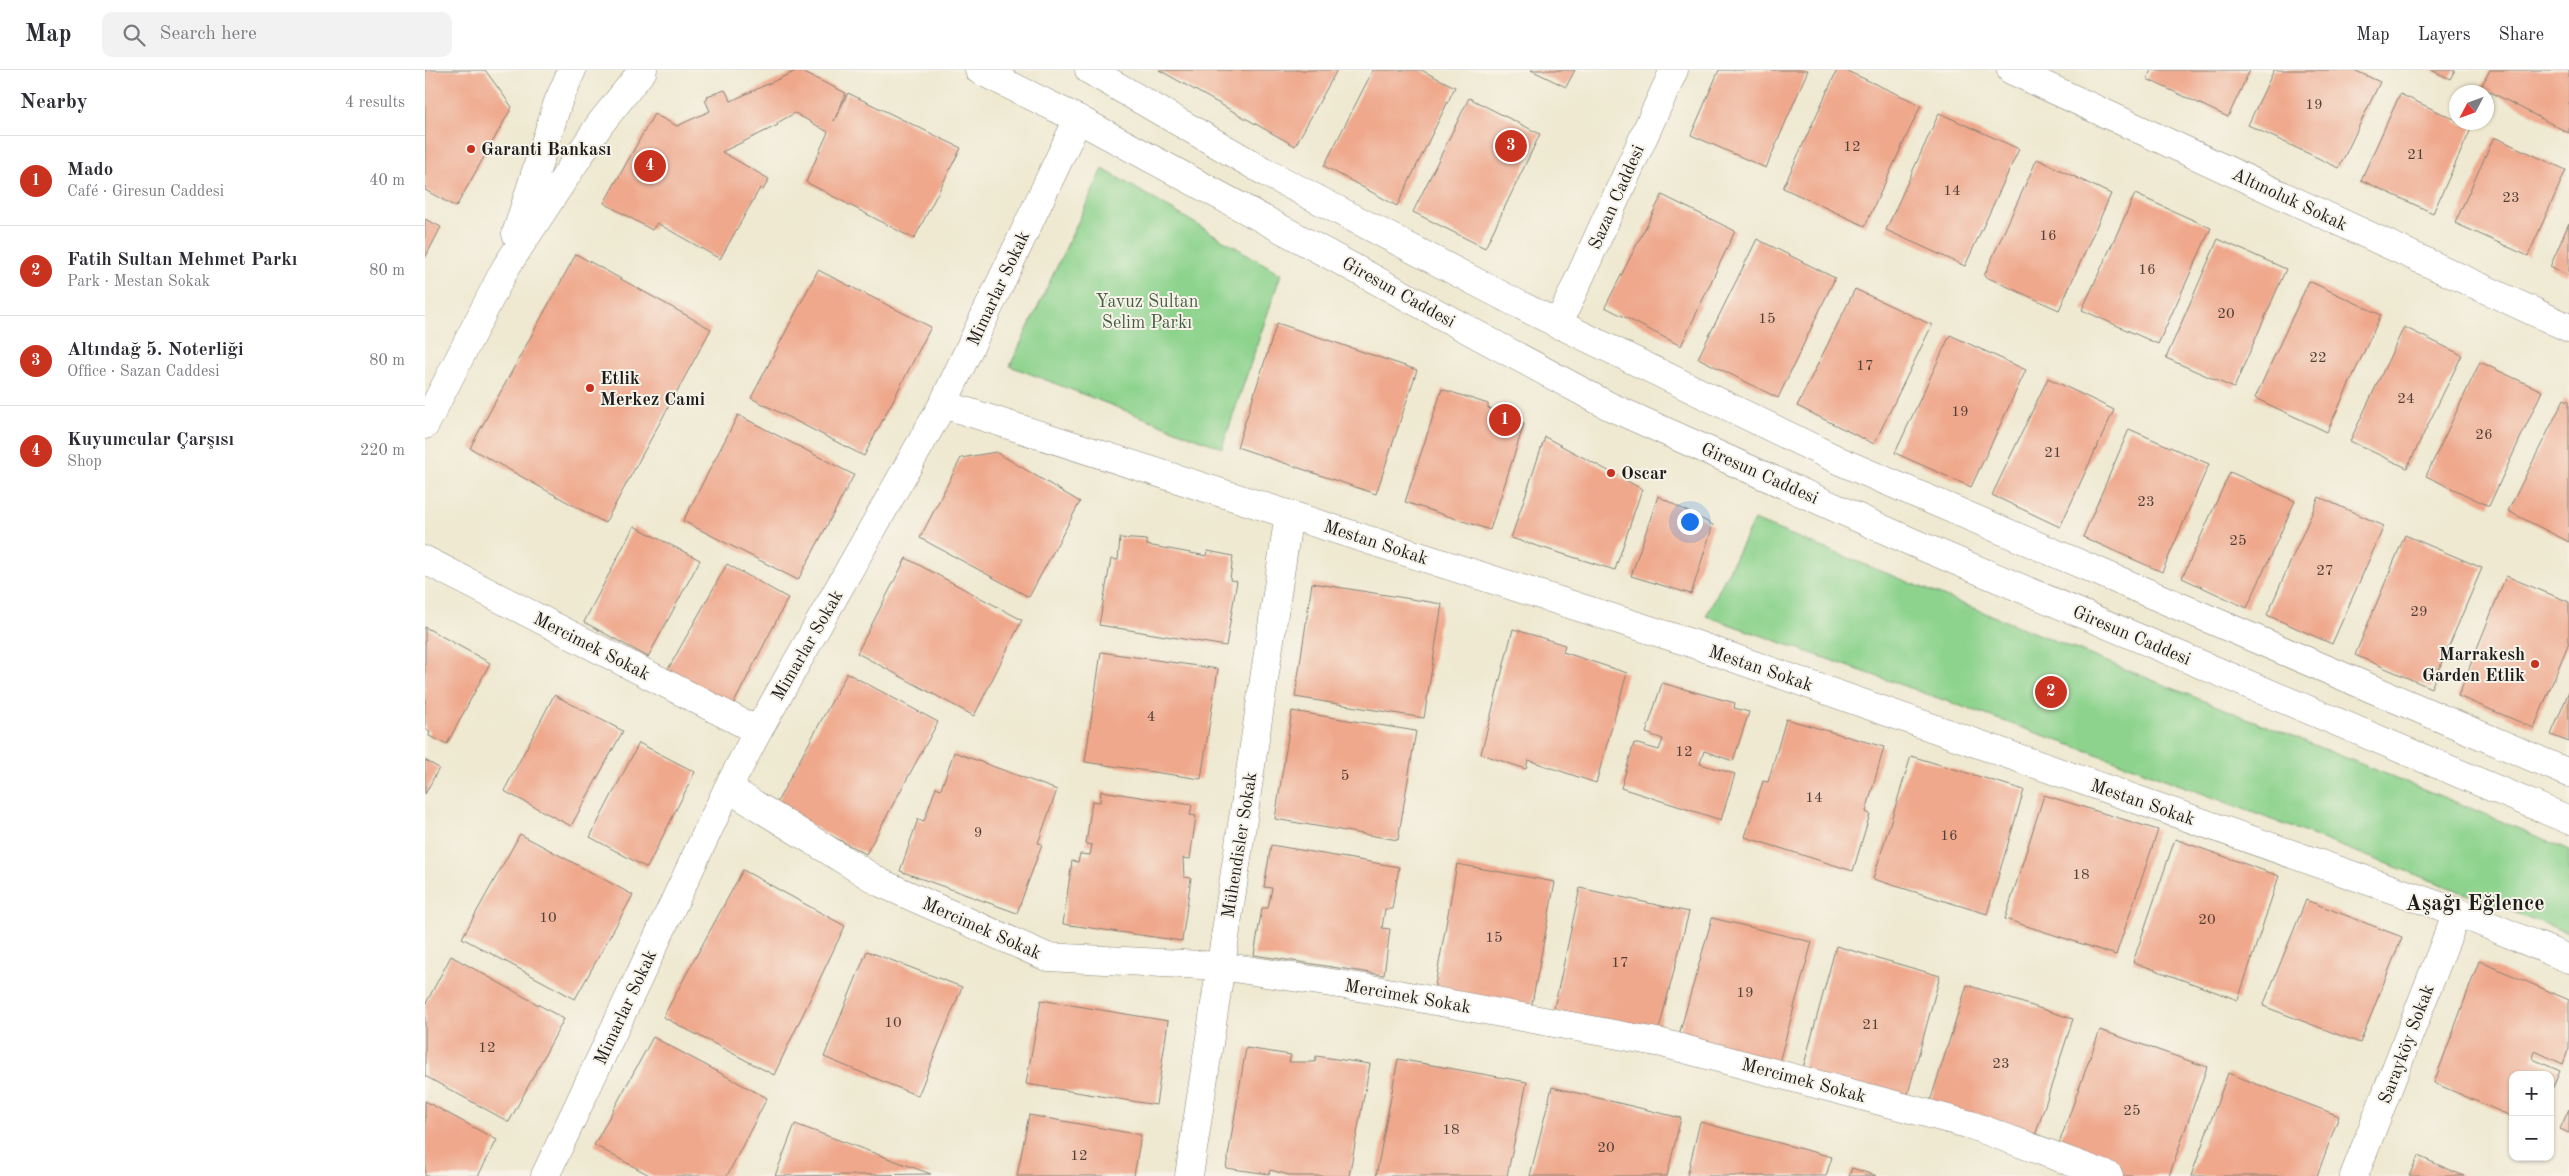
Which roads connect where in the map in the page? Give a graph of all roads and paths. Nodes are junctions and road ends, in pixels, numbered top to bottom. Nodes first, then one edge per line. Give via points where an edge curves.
1 (572, 70) edge
2 (643, 70) edge
3 (979, 70) edge
4 (1674, 70) edge
5 (2011, 70) edge
6 (1097, 72) edge
7 (1078, 119) junction
8 (506, 267) junction
9 (1558, 325) junction
10 (2569, 328) edge
11 (943, 404) junction
12 (425, 425) edge
13 (1289, 514) junction
14 (425, 560) edge
15 (758, 731) junction
16 (2569, 773) edge
17 (728, 788) junction
18 (2569, 820) edge
19 (2457, 912) junction
20 (2569, 959) edge
21 (1221, 966) junction
22 (556, 1172) edge
23 (1189, 1176) edge
24 (2109, 1176) edge
25 (2354, 1176) edge

1 - 8 street via 558,102
2 - 8 street via 600,124
3 - 7 street, Giresun Caddesi
4 - 9 street, Sazan Caddesi
5 - 10 street, Altınoluk Sokak
6 - 9 street via 1267,173
7 - 11 street, Mimarlar Sokak
7 - 18 street, Giresun Caddesi via 1609,406 1914,543
8 - 12 street
9 - 16 street via 1842,462
11 - 13 street, Mestan Sokak
11 - 15 street, Mimarlar Sokak
13 - 19 street, Mestan Sokak via 1691,644
13 - 21 street, Mühendisler Sokak
14 - 15 street, Mercimek Sokak
15 - 17 street, Mimarlar Sokak
17 - 21 street, Mercimek Sokak via 881,883 1047,957
17 - 22 street, Mimarlar Sokak
19 - 20 street, Mestan Sokak
19 - 25 street, Sarayköy Sokak
21 - 23 street, Mühendisler Sokak
21 - 24 street, Mercimek Sokak via 1371,989 1662,1043 1971,1125

